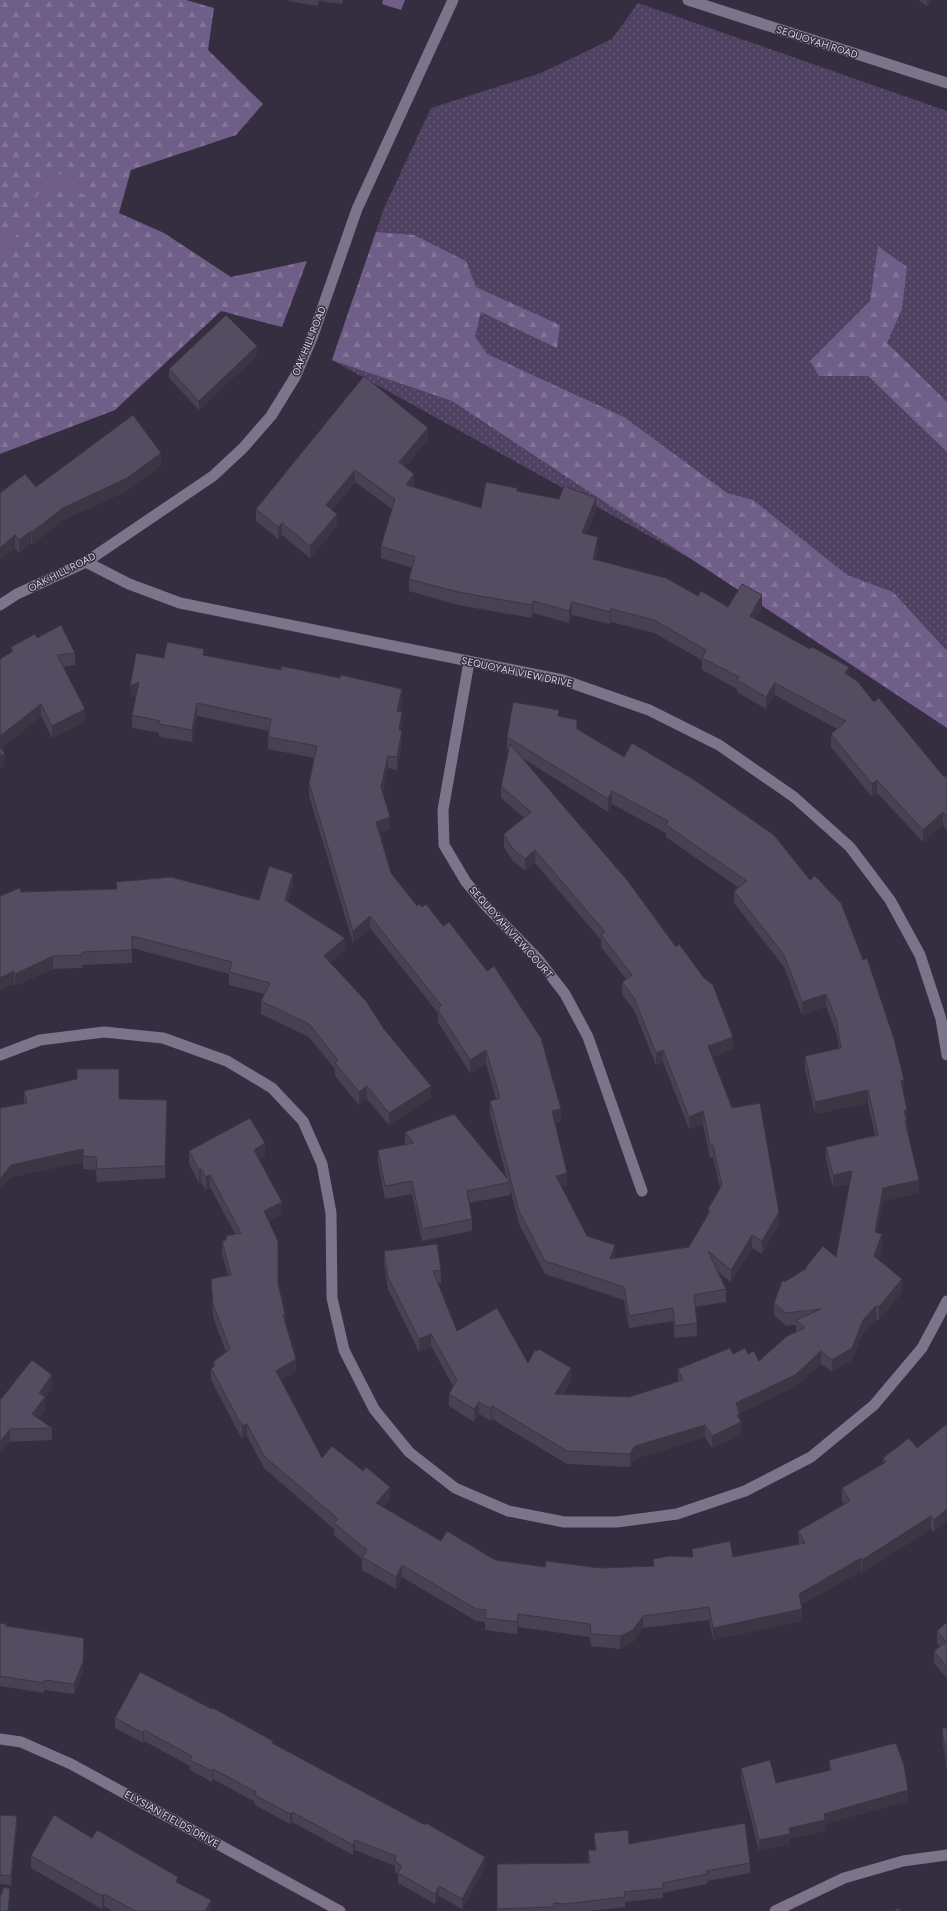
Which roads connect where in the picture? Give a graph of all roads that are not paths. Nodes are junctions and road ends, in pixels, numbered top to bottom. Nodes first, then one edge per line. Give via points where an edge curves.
1 (453, 0) edge
2 (688, 0) edge
3 (947, 83) edge
4 (86, 562) junction
5 (0, 605) edge
6 (469, 662) junction
7 (0, 1055) edge
8 (947, 1055) edge
9 (642, 1191) dead end
10 (947, 1301) edge
11 (0, 1739) edge
12 (947, 1855) edge
13 (340, 1911) edge
14 (775, 1911) edge

1 - 4 street, OAK HILL ROAD via 357,209 312,338 295,377 271,416 243,448 213,476
2 - 3 street, SEQUOYAH ROAD
4 - 5 street, OAK HILL ROAD via 17,594
4 - 6 street, SEQUOYAH VIEW DRIVE via 129,584 180,603
6 - 8 street, SEQUOYAH VIEW DRIVE via 563,680 649,710 719,746 794,797 850,847 890,900 920,955 941,1019
6 - 9 street, SEQUOYAH VIEW COURT via 443,810 444,845 466,882 487,908 538,958 564,994 588,1037
7 - 10 street via 40,1040 104,1032 163,1038 227,1060 272,1088 302,1121 322,1164 331,1213 332,1298 344,1350 374,1409 409,1452 455,1488 508,1511 564,1522 617,1522 677,1514 745,1491 811,1457 874,1405 922,1348
11 - 13 street, ELYSIAN FIELDS DRIVE via 21,1742 71,1764
12 - 14 street via 903,1861 844,1878

